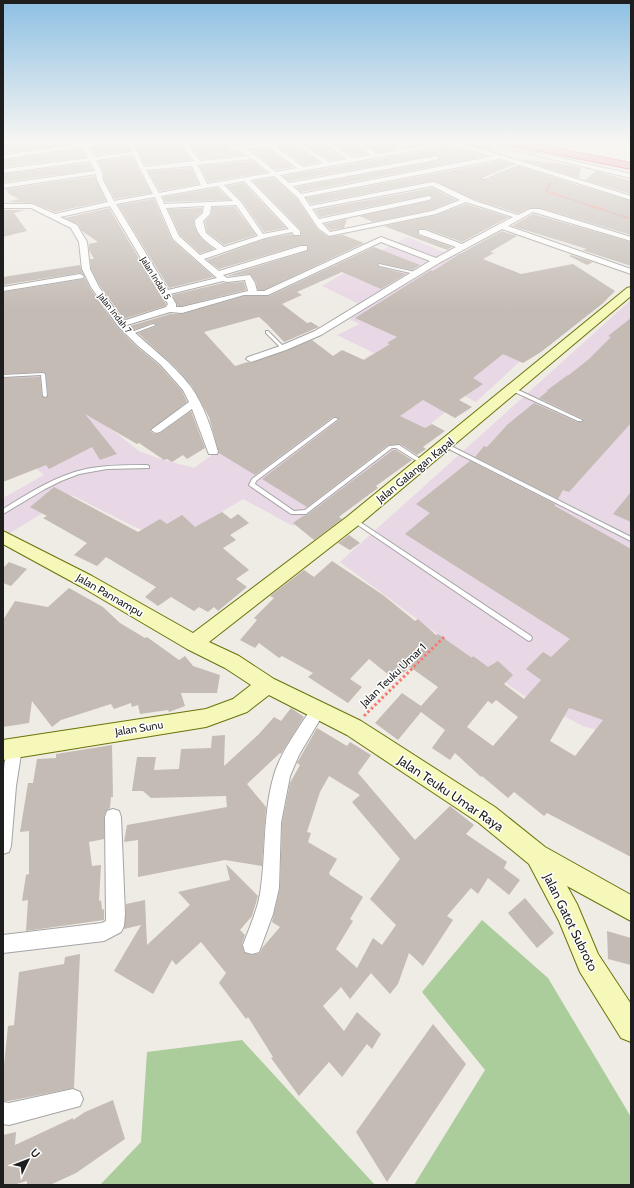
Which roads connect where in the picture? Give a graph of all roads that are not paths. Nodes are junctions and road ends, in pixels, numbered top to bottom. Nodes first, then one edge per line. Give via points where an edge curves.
1 (110, 198) edge
2 (138, 198) edge
3 (159, 198) edge
4 (234, 198) edge
5 (267, 198) edge
6 (301, 198) edge
7 (360, 198) edge
8 (427, 198) edge
9 (429, 198) edge
10 (462, 198) edge
11 (465, 200) junction
12 (112, 203) junction
13 (239, 203) junction
14 (208, 204) junction
15 (3, 206) edge
16 (163, 206) junction
17 (308, 208) junction
18 (446, 209) junction
19 (55, 216) junction
20 (519, 217) junction
21 (317, 222) junction
22 (501, 226) junction
23 (422, 232) dead end
24 (262, 236) junction
25 (631, 239) edge
26 (463, 247) junction
27 (304, 248) dead end
28 (224, 250) junction
29 (198, 258) junction
30 (436, 261) junction
31 (380, 265) dead end
32 (631, 272) edge
33 (415, 273) junction
34 (80, 276) dead end
35 (220, 276) junction
36 (190, 287) junction
37 (3, 289) edge
38 (631, 290) edge
39 (166, 293) junction
40 (252, 293) junction
41 (207, 303) junction
42 (171, 307) junction
43 (122, 324) junction
44 (154, 325) dead end
45 (267, 332) dead end
46 (131, 333) junction
47 (283, 348) junction
48 (251, 359) dead end
49 (3, 376) edge
50 (512, 389) junction
51 (45, 396) dead end
52 (195, 403) junction
53 (336, 419) dead end
54 (580, 420) dead end
55 (156, 430) dead end
56 (445, 445) junction
57 (213, 452) dead end
58 (422, 462) junction
59 (147, 467) dead end
60 (3, 512) edge
61 (354, 520) junction
62 (3, 536) edge
63 (631, 539) edge
64 (529, 638) dead end
65 (194, 643) junction
66 (258, 679) junction
67 (318, 711) junction
68 (9, 749) edge
69 (113, 817) dead end
70 (3, 846) edge
71 (538, 855) junction
72 (631, 908) edge
73 (3, 944) edge
74 (252, 945) dead end
75 (631, 1028) edge
76 (73, 1099) dead end
77 (3, 1113) edge

1 - 12 street, Jalan Indah 5
2 - 12 street
3 - 16 street
4 - 13 street
5 - 24 street via 296,231
6 - 17 street
7 - 17 street
8 - 21 street
9 - 18 street
10 - 11 street
11 - 18 street
11 - 20 street
12 - 19 street
12 - 39 street, Jalan Indah 5
13 - 14 street
13 - 24 street
14 - 16 street
14 - 28 street via 206,214 199,220 199,228
15 - 19 street, Jalan Indah 7 via 32,206
16 - 29 street via 176,236
17 - 21 street
18 - 21 street via 333,234 327,234
19 - 43 street, Jalan Indah 7 via 74,227 81,236 94,287
20 - 22 street
20 - 25 street via 536,210
22 - 26 street
22 - 32 street
23 - 26 street
24 - 28 street
26 - 30 street
27 - 35 street
28 - 29 street
29 - 35 street
30 - 33 street
30 - 40 street via 381,239 276,289 265,293
31 - 33 lane
33 - 47 street via 364,303 332,326
34 - 37 street
35 - 36 street
35 - 40 street via 227,280 246,277 251,283
36 - 39 street
36 - 41 street
38 - 50 main road, Jalan Galangan Kapal
39 - 42 street, Jalan Indah 5
40 - 41 street
41 - 42 street via 178,311
42 - 43 street, Jalan Indah 5
43 - 46 street, Jalan Indah 7
44 - 46 lane
45 - 47 lane
46 - 52 street, Jalan Indah 7 via 180,380
47 - 48 street
49 - 51 lane via 43,374
50 - 54 lane
50 - 56 main road, Jalan Galangan Kapal
52 - 55 street
52 - 57 street, Jalan Indah 7
53 - 58 lane via 254,480 252,485 293,513 306,512 391,447 397,446
56 - 58 main road, Jalan Galangan Kapal
56 - 63 lane
58 - 61 main road, Jalan Galangan Kapal
59 - 60 lane via 100,468 69,475
61 - 64 lane
61 - 65 main road, Jalan Galangan Kapal
62 - 65 main road, Jalan Pannampu
65 - 66 main road, Jalan Pannampu via 228,665
66 - 67 main road, Jalan Teuku Umar Raya
66 - 68 main road, Jalan Sunu via 240,706 206,718
67 - 71 main road, Jalan Teuku Umar Raya via 354,728 487,815
67 - 74 street via 282,775 273,823 270,888 264,914
68 - 70 street
69 - 73 street via 115,926 104,932
71 - 72 main road, Jalan Teuku Umar Raya
71 - 75 main road, Jalan Gatot Subroto via 568,913 589,964
76 - 77 street via 9,1114

